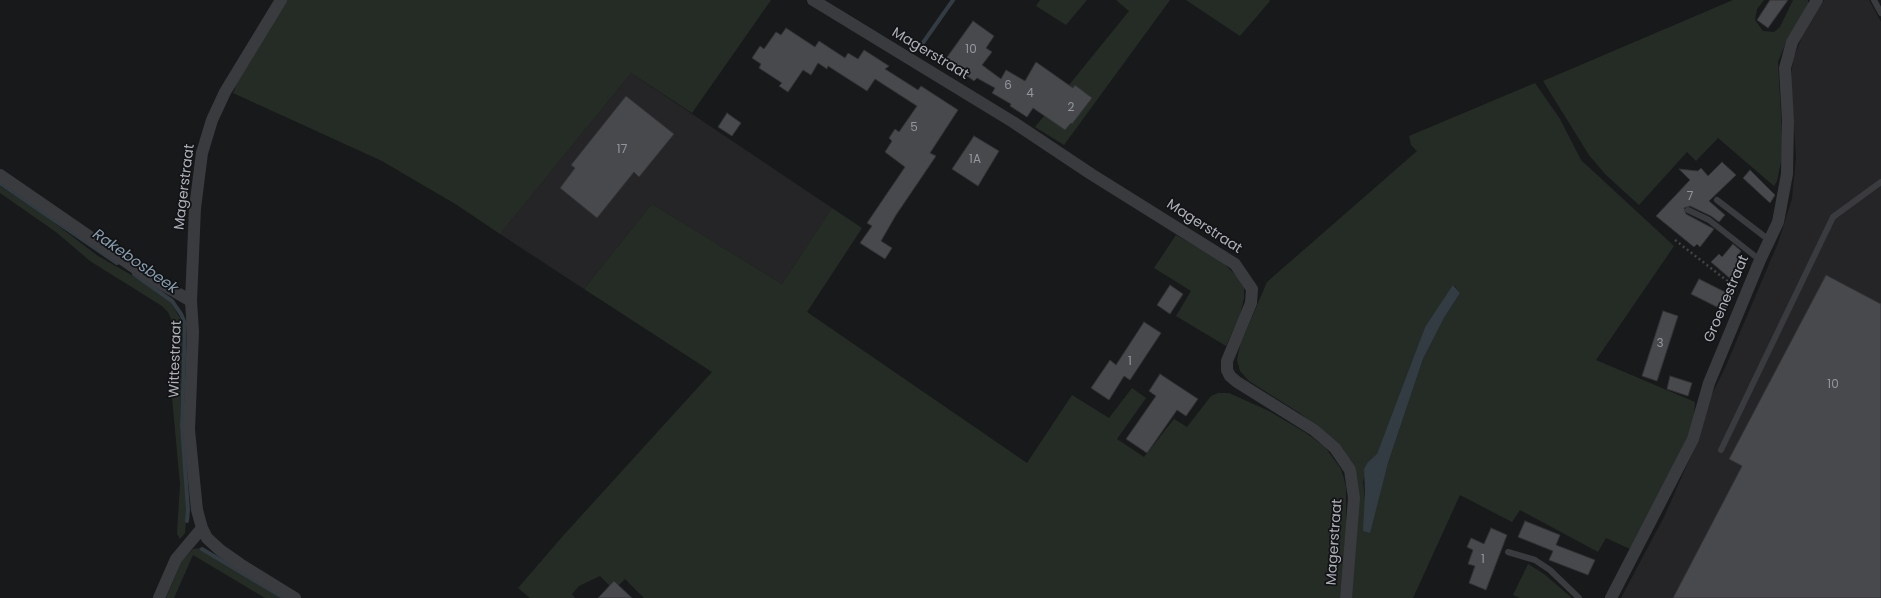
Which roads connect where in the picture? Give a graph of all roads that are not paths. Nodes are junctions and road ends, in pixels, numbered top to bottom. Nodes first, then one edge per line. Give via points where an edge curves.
1 (281, 0) edge
2 (813, 0) edge
3 (1817, 0) edge
4 (1874, 0) edge
5 (1881, 13) edge
6 (0, 175) edge
7 (1881, 182) edge
8 (1717, 200) dead end
9 (1688, 210) dead end
10 (1769, 240) junction
11 (1760, 260) junction
12 (191, 301) junction
13 (1721, 450) dead end
14 (202, 528) junction
15 (1508, 552) dead end
16 (159, 598) edge
17 (295, 598) edge
18 (1346, 598) edge
19 (1579, 598) edge
20 (1611, 598) edge

1 - 12 street, Magerstraat via 225,92 206,136 195,208
2 - 18 street, Magerstraat via 1013,122 1235,264 1252,289 1251,303 1227,361 1230,376 1314,430 1335,448 1350,470 1354,498
3 - 10 street, Groenestraat via 1792,42 1785,68 1788,120 1787,174 1778,222
4 - 5 lane
6 - 12 street, Wittestraat via 138,270
7 - 13 lane via 1832,217
8 - 10 lane
9 - 11 lane via 1709,220
10 - 11 street, Groenestraat
11 - 20 street, Groenestraat via 1709,383 1693,439
12 - 14 street, Wittestraat via 193,332 189,430 197,510
14 - 16 street via 176,559
14 - 17 street, Wittestraat via 207,538 220,550
15 - 19 lane via 1535,560 1550,570

